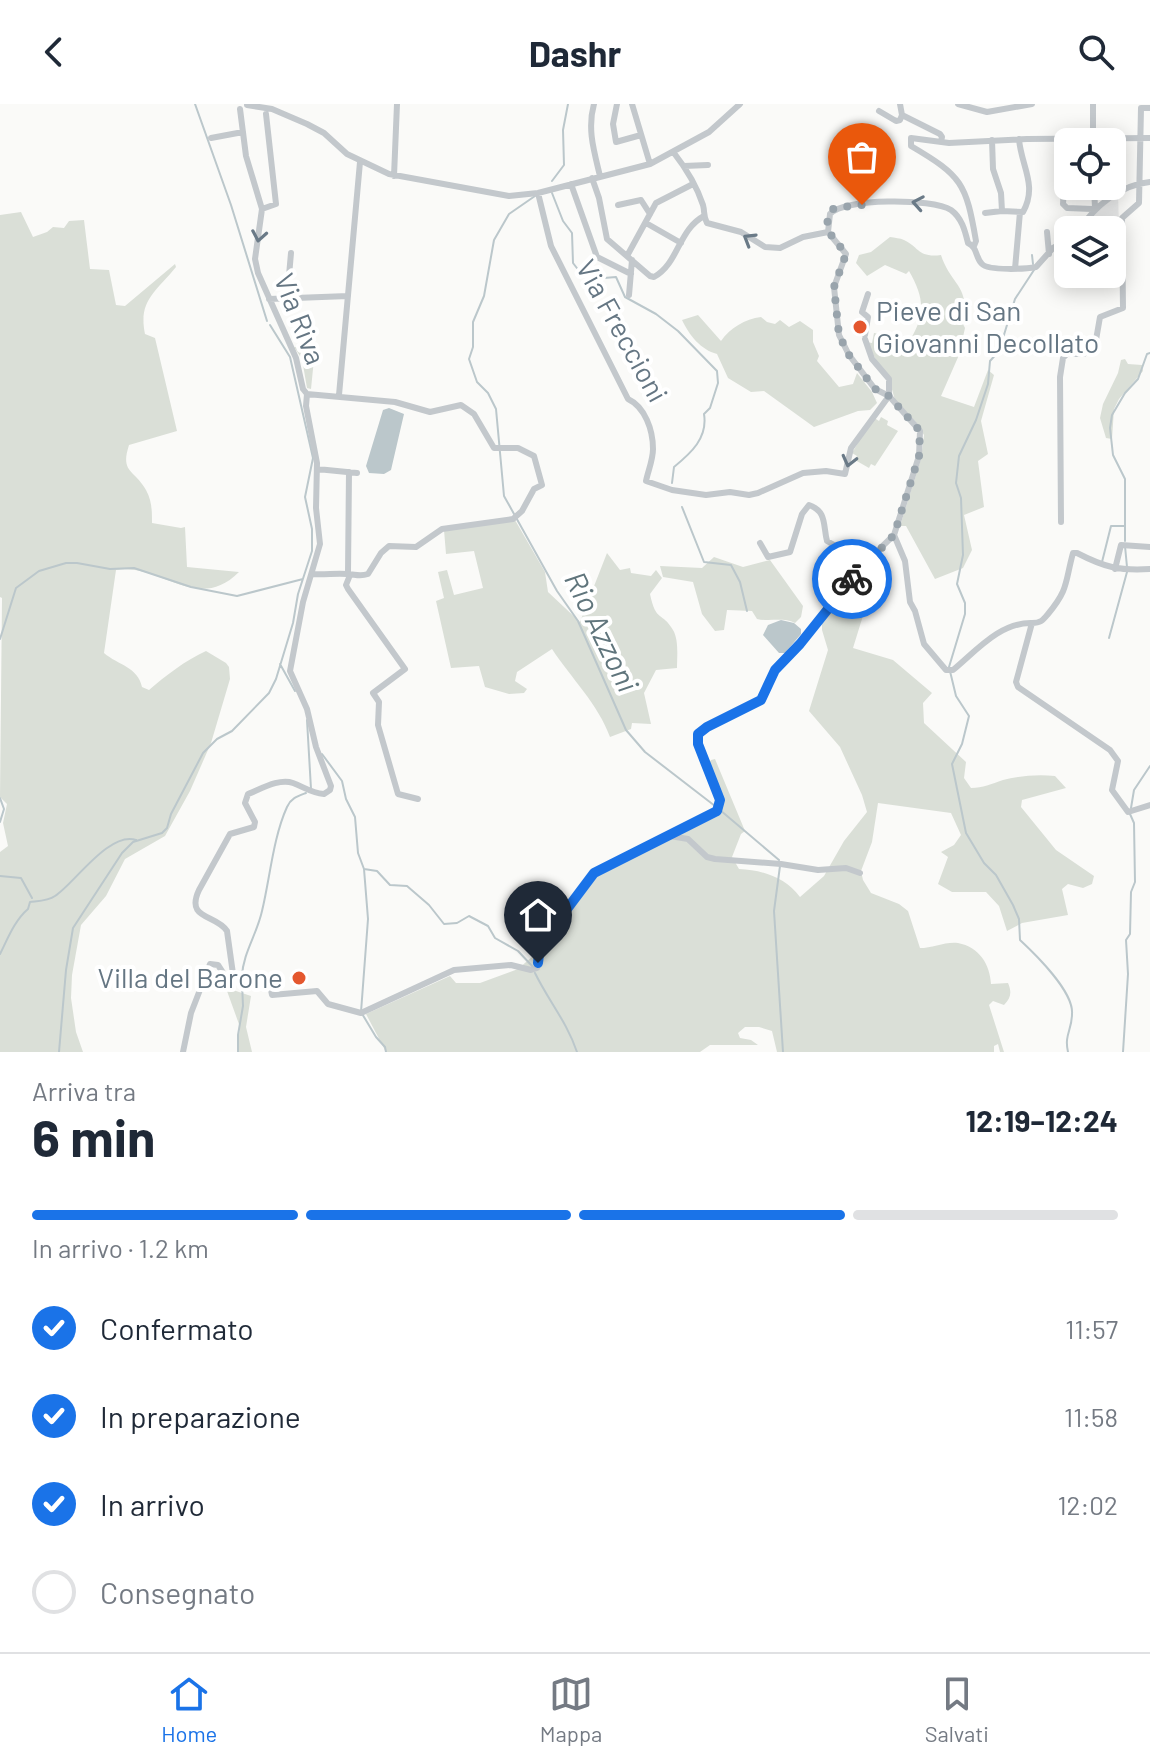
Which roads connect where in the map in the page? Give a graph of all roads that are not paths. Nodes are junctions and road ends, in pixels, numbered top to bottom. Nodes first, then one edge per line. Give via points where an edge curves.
1 (397, 104) edge
2 (594, 104) edge
3 (617, 104) edge
4 (632, 104) edge
5 (740, 104) edge
6 (900, 104) edge
7 (958, 104) edge
8 (1032, 104) edge
9 (1093, 104) edge
10 (241, 106) edge
11 (997, 107) edge
12 (1147, 110) edge
13 (879, 111) dead end
14 (266, 114) dead end
15 (902, 115) junction
16 (1093, 128) edge
17 (243, 132) junction
18 (641, 135) junction
19 (211, 138) dead end
20 (1054, 138) edge
21 (1126, 138) edge
22 (1140, 138) junction
23 (1150, 138) edge
24 (1019, 139) junction
25 (992, 140) junction
26 (942, 141) junction
27 (616, 142) junction
28 (606, 145) dead end
29 (674, 153) junction
30 (1139, 161) junction
31 (1150, 161) edge
32 (360, 162) junction
33 (650, 164) junction
34 (708, 165) dead end
35 (684, 166) junction
36 (394, 176) junction
37 (596, 177) junction
38 (1150, 182) edge
39 (1139, 183) junction
40 (571, 184) junction
41 (693, 184) junction
42 (1126, 188) edge
43 (538, 193) junction
44 (1063, 200) edge
45 (1094, 200) edge
46 (1107, 200) edge
47 (618, 205) dead end
48 (262, 209) junction
49 (1094, 209) junction
50 (1002, 211) junction
51 (1020, 212) junction
52 (985, 213) dead end
53 (650, 214) junction
54 (704, 216) junction
55 (1089, 216) edge
56 (646, 223) junction
57 (828, 232) junction
58 (1047, 232) dead end
59 (681, 243) junction
60 (974, 246) junction
61 (1054, 249) edge
62 (291, 253) dead end
63 (1049, 254) junction
64 (630, 258) junction
65 (1015, 269) junction
66 (631, 274) junction
67 (868, 294) dead end
68 (629, 295) dead end
69 (348, 296) junction
70 (287, 298) junction
71 (269, 299) junction
72 (307, 394) junction
73 (339, 395) junction
74 (889, 396) junction
75 (317, 469) junction
76 (1061, 522) dead end
77 (894, 535) junction
78 (760, 543) dead end
79 (1150, 547) edge
80 (866, 563) junction
81 (1115, 569) junction
82 (1150, 569) edge
83 (312, 574) junction
84 (349, 574) junction
85 (340, 576) junction
86 (346, 585) junction
87 (1032, 623) junction
88 (418, 799) dead end
89 (1150, 805) edge
90 (670, 836) junction
91 (860, 873) dead end
92 (234, 981) junction
93 (183, 1052) edge

1 - 36 street
2 - 37 street via 590,119
3 - 27 street via 612,126
4 - 18 street
5 - 29 street via 714,129
6 - 15 street
7 - 11 street via 979,111
8 - 11 street
9 - 16 street
10 - 17 street, Via Riva
10 - 32 street via 272,109 307,124
12 - 22 street
13 - 15 street via 896,121
14 - 48 street via 276,204
15 - 26 street via 940,134
17 - 19 street
17 - 48 street, Via Riva
18 - 27 street
18 - 33 street
20 - 24 street
21 - 22 street
22 - 23 street
22 - 30 street
24 - 25 street
24 - 51 street via 1030,181 1026,209
25 - 26 street
25 - 50 street
26 - 60 street via 909,142 944,166 964,188
27 - 28 street
29 - 33 street
29 - 35 street
30 - 31 street
30 - 39 street
32 - 36 street
32 - 69 street
33 - 37 street
34 - 35 street
35 - 41 street
36 - 43 street via 509,196
37 - 40 street
37 - 64 street via 607,239
38 - 39 street
39 - 42 street
39 - 76 street via 1138,206 1122,218 1123,308 1100,317 1096,340 1088,343 1084,354 1063,358
40 - 43 street
40 - 66 street via 597,257
41 - 53 street via 656,203
41 - 54 street
74 -> 43 street, Via Freccioni via 851,448 845,474 803,473 749,495 706,495 646,481 653,448 645,412 628,399 551,246
44 - 49 street via 1067,208
45 - 49 street
46 - 49 street
47 - 53 street via 643,201
48 -> 71 street, Via Riva via 255,259
49 - 55 street
50 - 51 street
50 - 52 street
51 - 65 street
53 - 56 street
57 -> 54 street via 780,248 765,247 741,232 707,223
54 - 59 street
56 - 59 street
56 - 64 street
60 -> 57 street via 951,211 896,200 834,208
57 - 74 street via 846,254 834,287 837,328 858,368 875,389
58 - 63 street
59 - 64 street via 668,268 654,277
60 - 65 street via 982,265
61 - 63 street
62 - 70 street
63 - 65 street via 1034,268
64 - 66 street
66 - 68 street
67 - 74 street via 862,312 868,317 865,337 872,359 889,379
69 - 70 street
69 - 73 street
70 - 71 street
71 - 72 street, Via Riva
72 - 73 street
72 - 75 street, Via Riva
73 - 84 street via 430,412 461,405 474,414 497,448 518,448 534,456 542,485 514,518 442,529 416,547 389,546 368,574
74 - 77 street via 920,431 919,456
75 - 83 street, Via Riva via 320,544
75 - 84 street via 353,473
77 - 80 street
77 - 87 street via 924,644 951,671 1016,622
78 - 80 street via 768,557 790,552 809,505 824,518 827,541
79 - 81 street via 1121,545
80 - 90 street via 775,670 761,700 698,734 719,808
81 - 82 street
81 - 87 street via 1073,553 1062,597 1043,620
83 - 85 street
83 - 92 street, Via Riva via 290,671 331,786 324,794 285,782 248,794 245,803 254,827 230,834 196,895 200,913 227,931
84 - 85 street
84 - 86 street
85 - 86 street
86 - 88 street via 405,669 373,693 398,794
87 - 89 street via 1016,682 1027,695 1110,750 1118,761 1112,790 1130,812
90 - 91 street via 688,839 715,859
90 - 92 street via 594,873 540,945 537,968 531,970 511,965 454,970 362,1013 328,1004 317,991 272,995 268,976
92 - 93 street via 229,982 218,965 209,967

